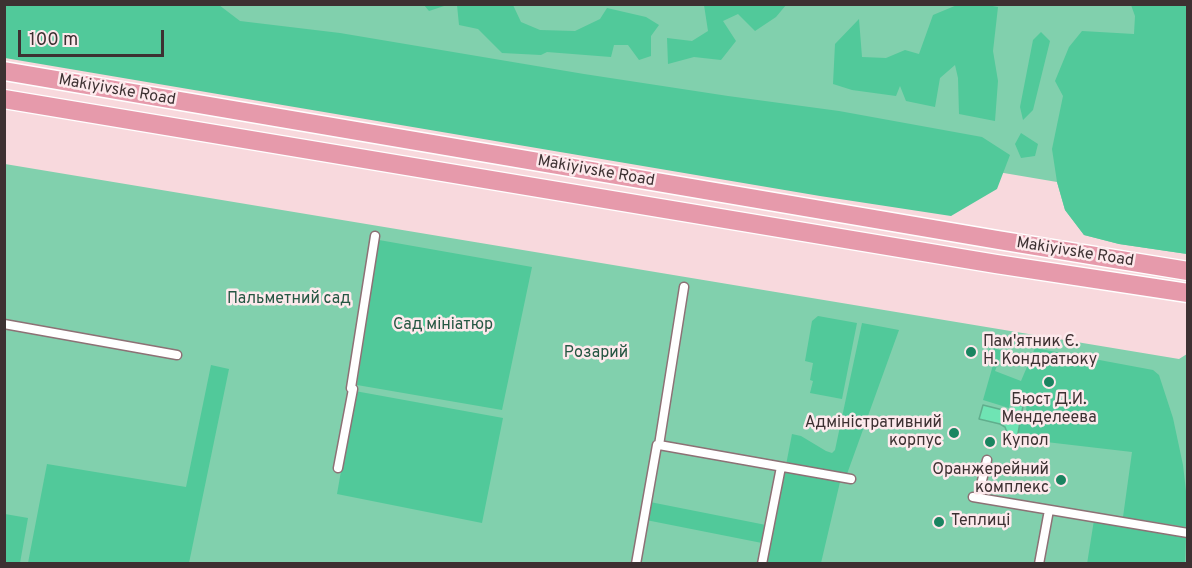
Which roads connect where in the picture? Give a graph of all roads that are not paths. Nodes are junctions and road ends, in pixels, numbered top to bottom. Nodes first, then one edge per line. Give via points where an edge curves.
1 (4, 71) edge
2 (4, 99) edge
3 (375, 236) dead end
4 (1188, 271) edge
5 (684, 287) dead end
6 (1188, 293) edge
7 (4, 324) edge
8 (177, 355) dead end
9 (657, 445) dead end
10 (987, 460) dead end
11 (781, 467) junction
12 (338, 468) dead end
13 (851, 479) dead end
14 (1049, 510) junction
15 (1188, 533) edge
16 (636, 564) edge
17 (762, 564) edge
18 (1039, 564) edge

1 - 4 main road, Makiyivske Road
2 - 6 main road, Makiyivske Road
3 - 12 street
5 - 11 street via 659,445
7 - 8 street
9 - 16 street
10 - 14 street via 975,497
11 - 13 street
11 - 17 street
14 - 15 street
14 - 18 street

